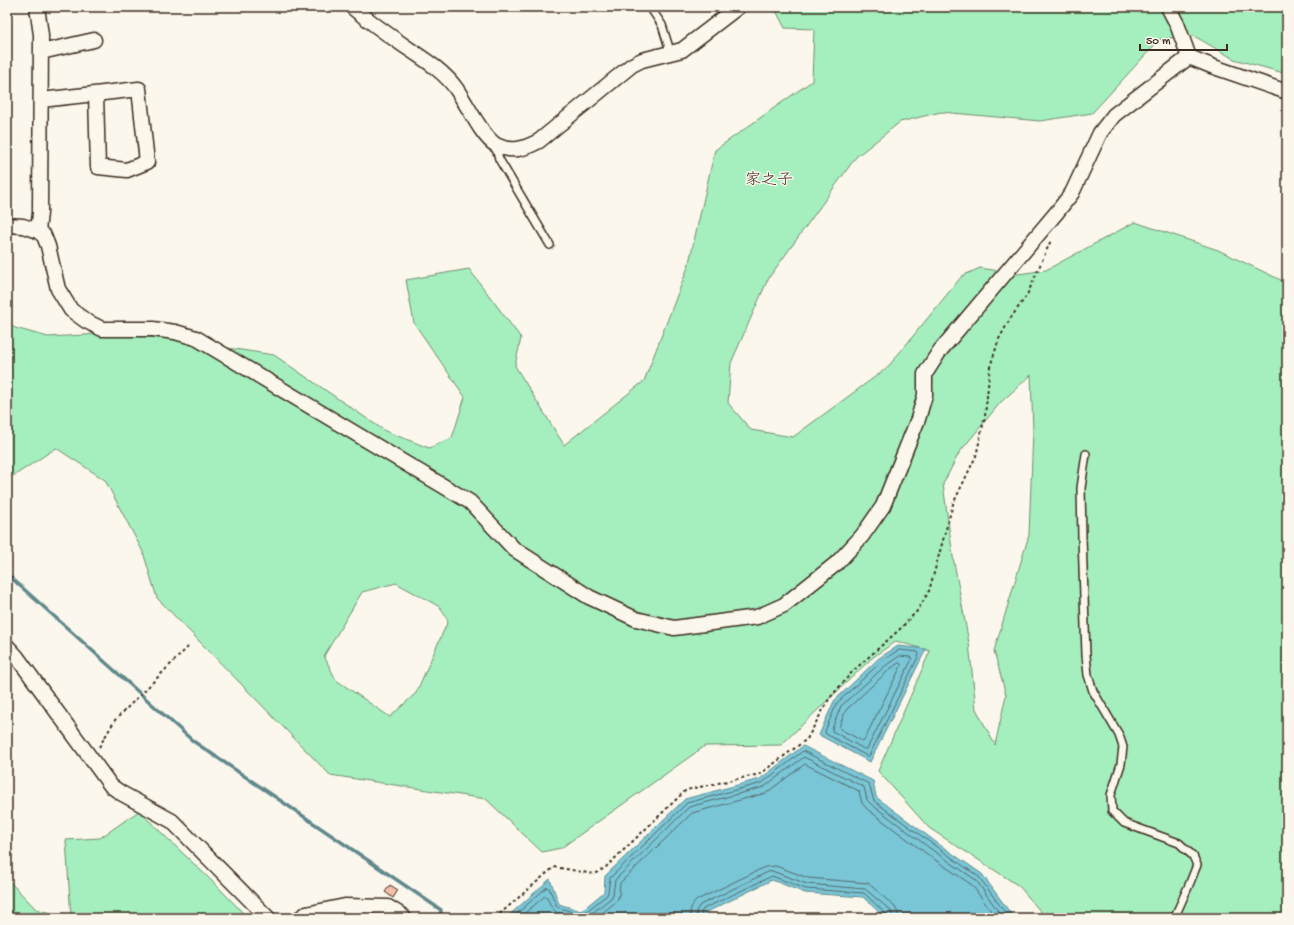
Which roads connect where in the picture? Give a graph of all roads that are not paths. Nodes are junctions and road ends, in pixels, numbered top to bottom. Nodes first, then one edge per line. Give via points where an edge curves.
1 (37, 7) edge
2 (352, 7) edge
3 (650, 7) edge
4 (738, 7) edge
5 (1168, 7) edge
6 (94, 40) dead end
7 (41, 52) junction
8 (671, 54) junction
9 (1189, 57) junction
10 (1287, 92) edge
11 (96, 94) junction
12 (41, 100) junction
13 (495, 144) junction
14 (7, 225) edge
15 (38, 231) junction
16 (550, 245) dead end
17 (1086, 454) dead end
18 (7, 646) edge
19 (268, 918) edge
20 (300, 918) edge
21 (404, 918) edge
22 (1176, 918) edge

1 - 7 street via 42,35
2 - 13 street via 426,60 449,81 485,135
3 - 8 lane via 662,25
4 - 8 street via 682,50
5 - 9 street
6 - 7 street
7 - 12 street
8 - 13 street via 642,60 632,65 539,141 519,150
9 - 10 street
9 - 15 street via 1114,115 1100,134 1072,194 938,352 925,374 925,395 918,419 883,506 862,536 837,563 784,606 757,617 674,628 636,619 589,598 514,549 470,502 196,338 153,329 102,329 86,321 71,310 58,289 48,246 44,236
11 - 11 street via 139,89 147,162 127,170 98,167
11 - 12 street
12 - 15 street
13 - 16 lane via 499,159
14 - 15 street via 23,226
17 - 22 lane via 1081,495 1088,669 1093,691 1119,735 1123,747 1121,764 1110,795 1112,811 1124,823 1179,844 1193,856 1197,865
18 - 19 street via 18,657 111,786 172,821
20 - 21 street via 306,914 345,906 388,907

